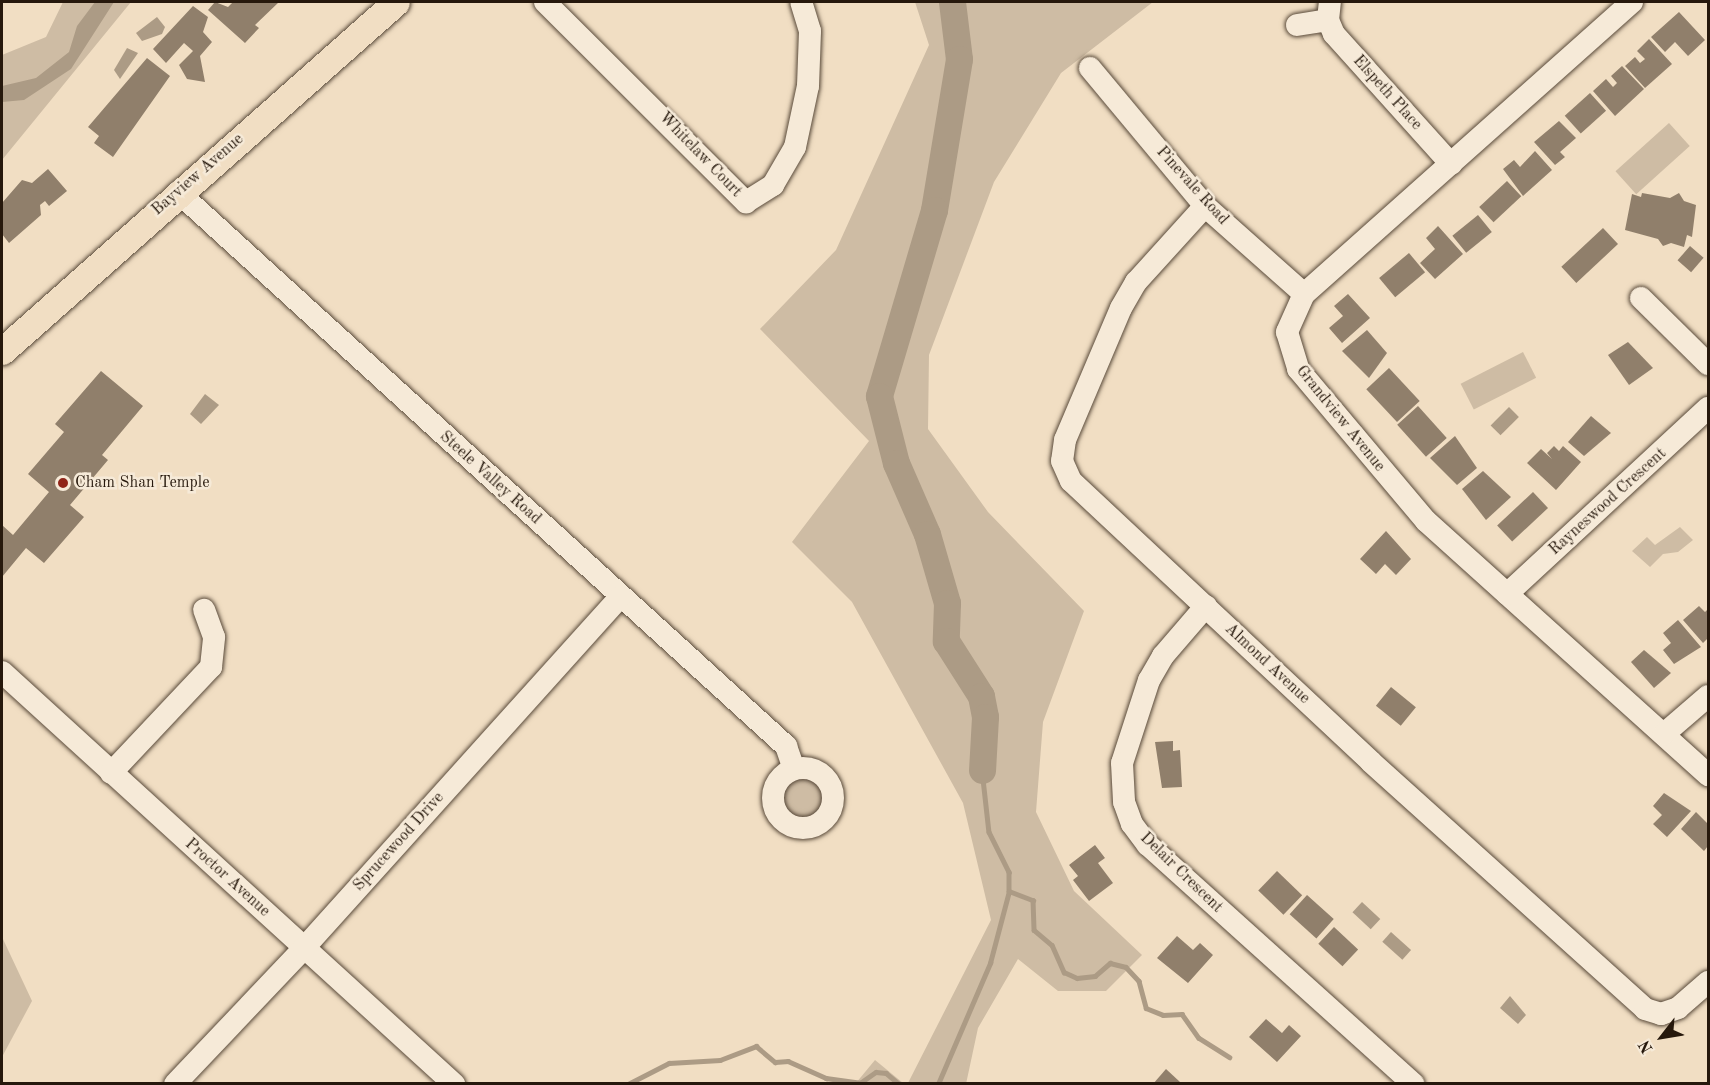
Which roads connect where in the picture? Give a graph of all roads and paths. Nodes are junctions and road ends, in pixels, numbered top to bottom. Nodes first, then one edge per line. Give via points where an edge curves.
1 (396, 2) edge
2 (545, 2) edge
3 (801, 2) edge
4 (1632, 2) edge
5 (1329, 11) edge
6 (1297, 25) dead end
7 (1090, 68) dead end
8 (1451, 164) junction
9 (178, 192) junction
10 (1205, 206) junction
11 (1304, 294) junction
12 (1641, 297) dead end
13 (2, 351) edge
14 (1708, 364) edge
15 (1708, 408) edge
16 (1507, 594) junction
17 (620, 597) junction
18 (1206, 606) junction
19 (204, 610) dead end
20 (2, 672) edge
21 (1708, 696) edge
22 (1664, 734) junction
23 (794, 769) dead end
24 (111, 773) junction
25 (1708, 775) edge
26 (304, 948) junction
27 (1708, 982) edge
28 (175, 1083) edge
29 (454, 1083) edge
30 (1413, 1083) edge

1 - 9 main road, Bayview Avenue
2 - 3 street, Whitelaw Court via 746,202 773,185 795,147 808,86 810,31
4 - 8 street, Grandview Avenue
5 - 6 street, Elspeth Place
5 - 8 street, Elspeth Place via 1334,34
7 - 10 street, Pinevale Road
8 - 11 street, Grandview Avenue
9 - 13 main road, Bayview Avenue
9 - 17 street, Steele Valley Road
10 - 11 street, Pinevale Road
10 - 18 street, Almond Avenue via 1131,291 1065,440 1062,461 1071,482
11 - 16 street, Grandview Avenue via 1287,332 1298,369 1400,492
12 - 14 street
15 - 16 street, Rayneswood Crescent
16 - 22 street, Grandview Avenue
17 - 23 street, Steele Valley Road via 786,746
17 - 26 street, Sprucewood Drive
18 - 27 street, Almond Avenue via 1371,762 1645,1009 1661,1014 1678,1008
18 - 30 street, Delair Crescent via 1163,656 1149,680 1122,763 1124,802 1132,824 1148,845
19 - 24 street via 214,637 211,667
20 - 24 street, Proctor Avenue
21 - 22 street
22 - 25 street, Grandview Avenue
24 - 26 street, Proctor Avenue
26 - 28 street, Sprucewood Drive
26 - 29 street, Proctor Avenue

